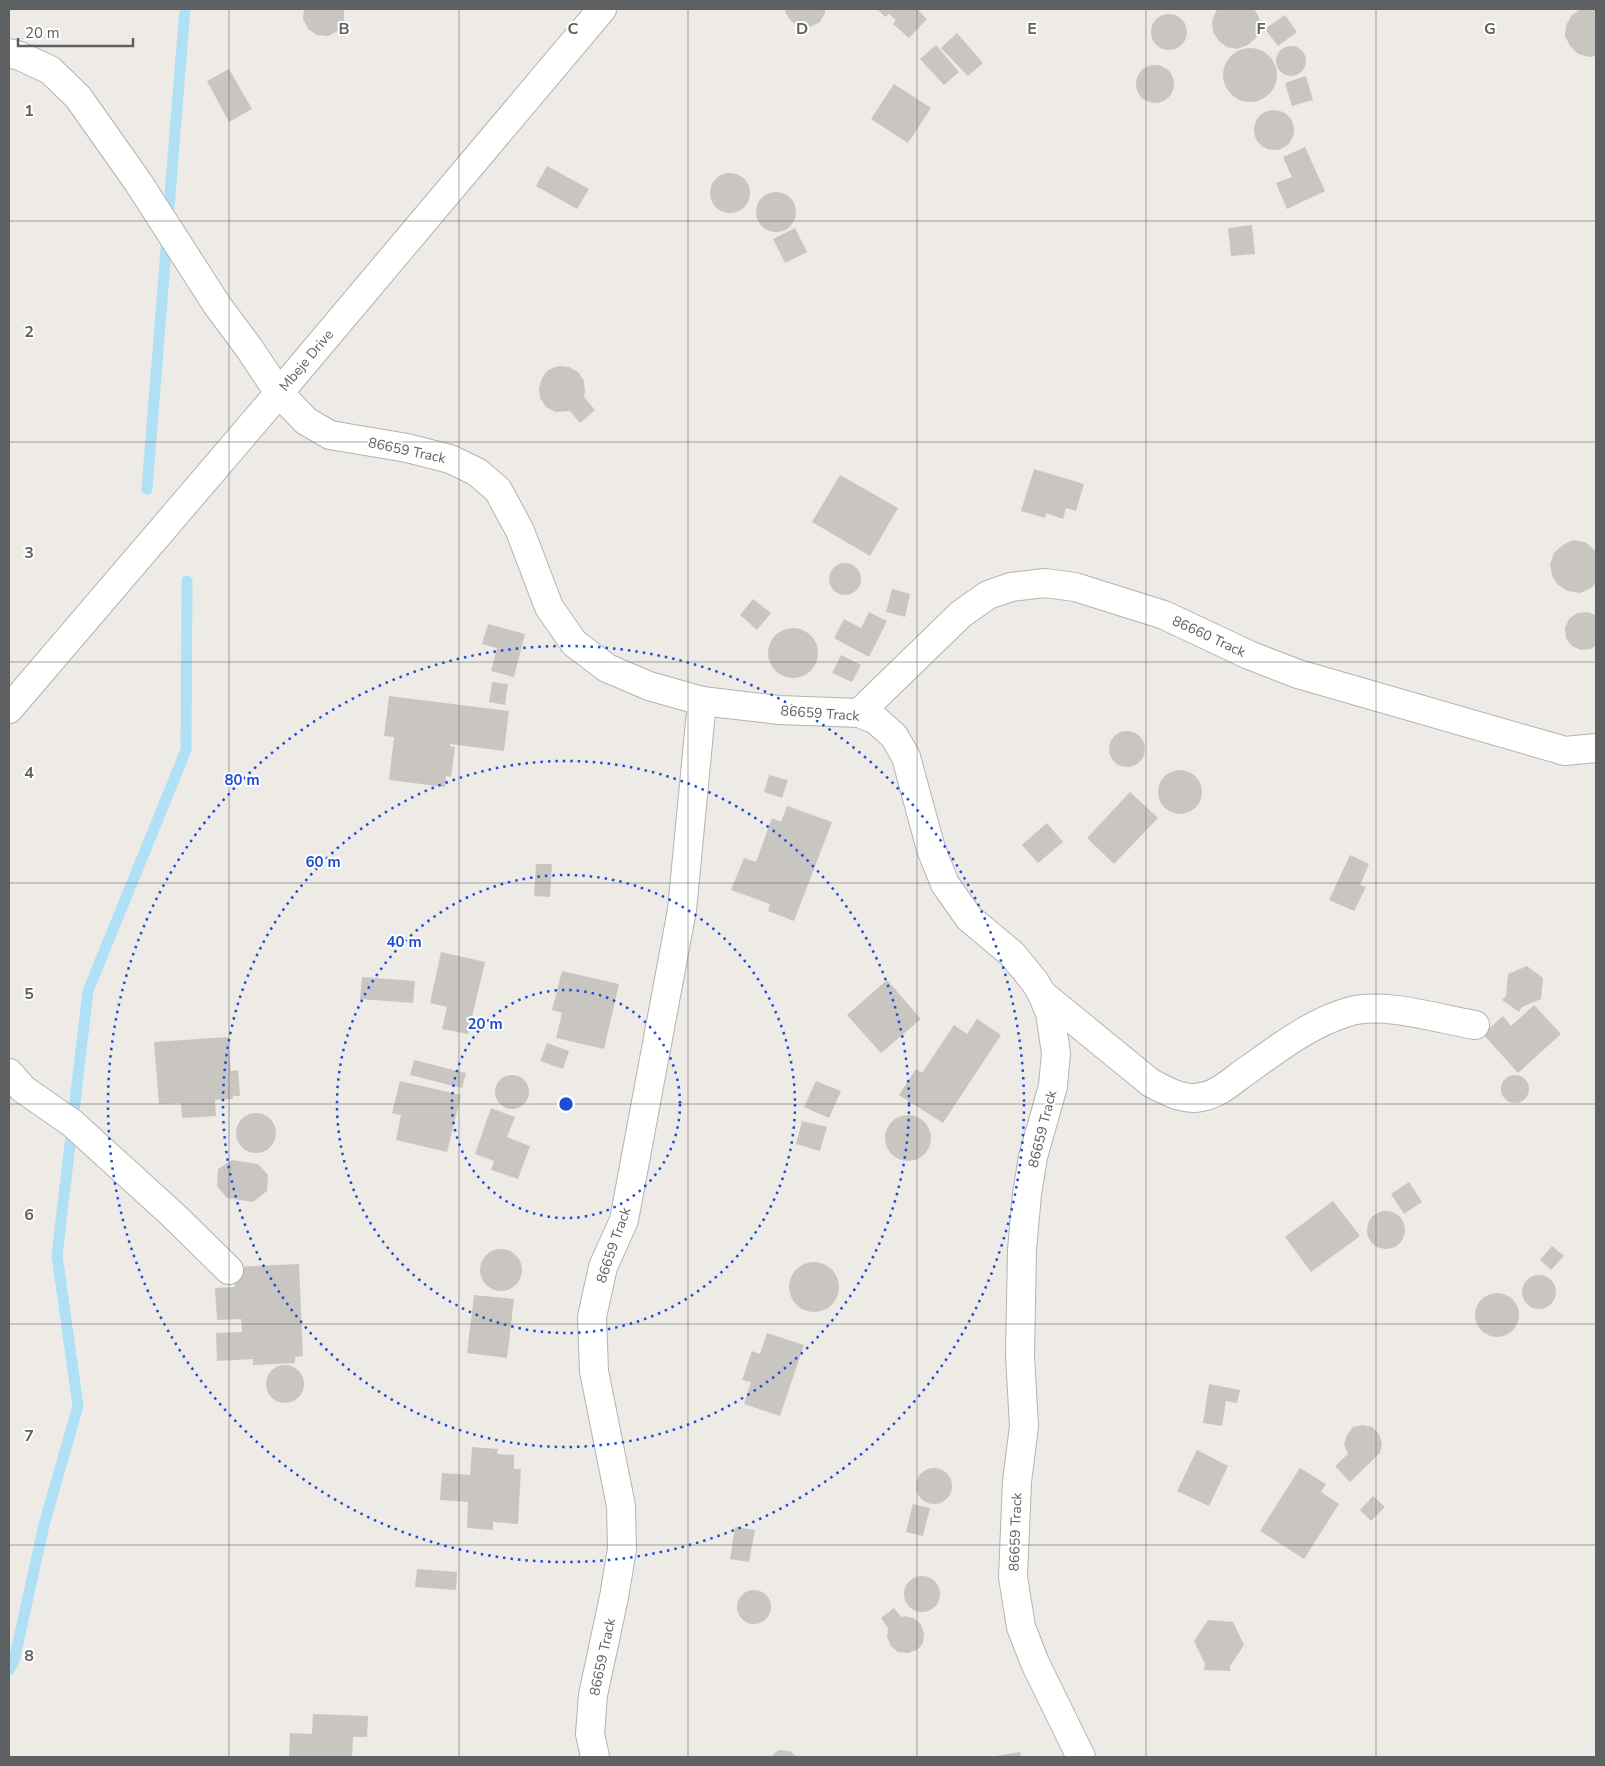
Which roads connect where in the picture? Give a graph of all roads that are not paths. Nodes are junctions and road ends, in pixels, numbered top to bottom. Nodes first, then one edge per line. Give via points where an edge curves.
1 (602, 9) edge
2 (9, 53) edge
3 (279, 393) junction
4 (702, 701) junction
5 (9, 709) edge
6 (860, 713) junction
7 (1596, 748) edge
8 (1042, 994) junction
9 (1475, 1026) dead end
10 (9, 1073) edge
11 (229, 1270) dead end
12 (595, 1757) edge
13 (1080, 1757) edge

1 - 3 street, Mbeje Drive
2 - 3 street, 86659 Track via 50,70 78,96
3 - 4 street, 86659 Track via 306,421 330,435 450,459 477,472 498,490 520,531 549,607 574,643 607,668 649,686
3 - 5 street, Mbeje Drive
4 - 6 street, 86659 Track via 779,710
4 - 12 street, 86659 Track via 682,910 624,1220 603,1267 592,1317 594,1371 621,1506 622,1549 593,1695 590,1734
6 - 7 street, 86660 Track via 961,614 988,595 1011,587 1045,583 1076,588 1164,615 1298,674 1565,752
6 - 8 street, 86659 Track via 876,720 894,736 906,757 931,849 945,884 969,918 1012,954
8 - 9 street via 1151,1083 1183,1097 1200,1098 1216,1093 1286,1042 1349,1012 1392,1010
8 - 13 street, 86659 Track via 1050,1013 1056,1053 1053,1086 1028,1184 1022,1241 1020,1356 1024,1426 1016,1482 1013,1576 1022,1628
10 - 11 street via 22,1089 72,1123

